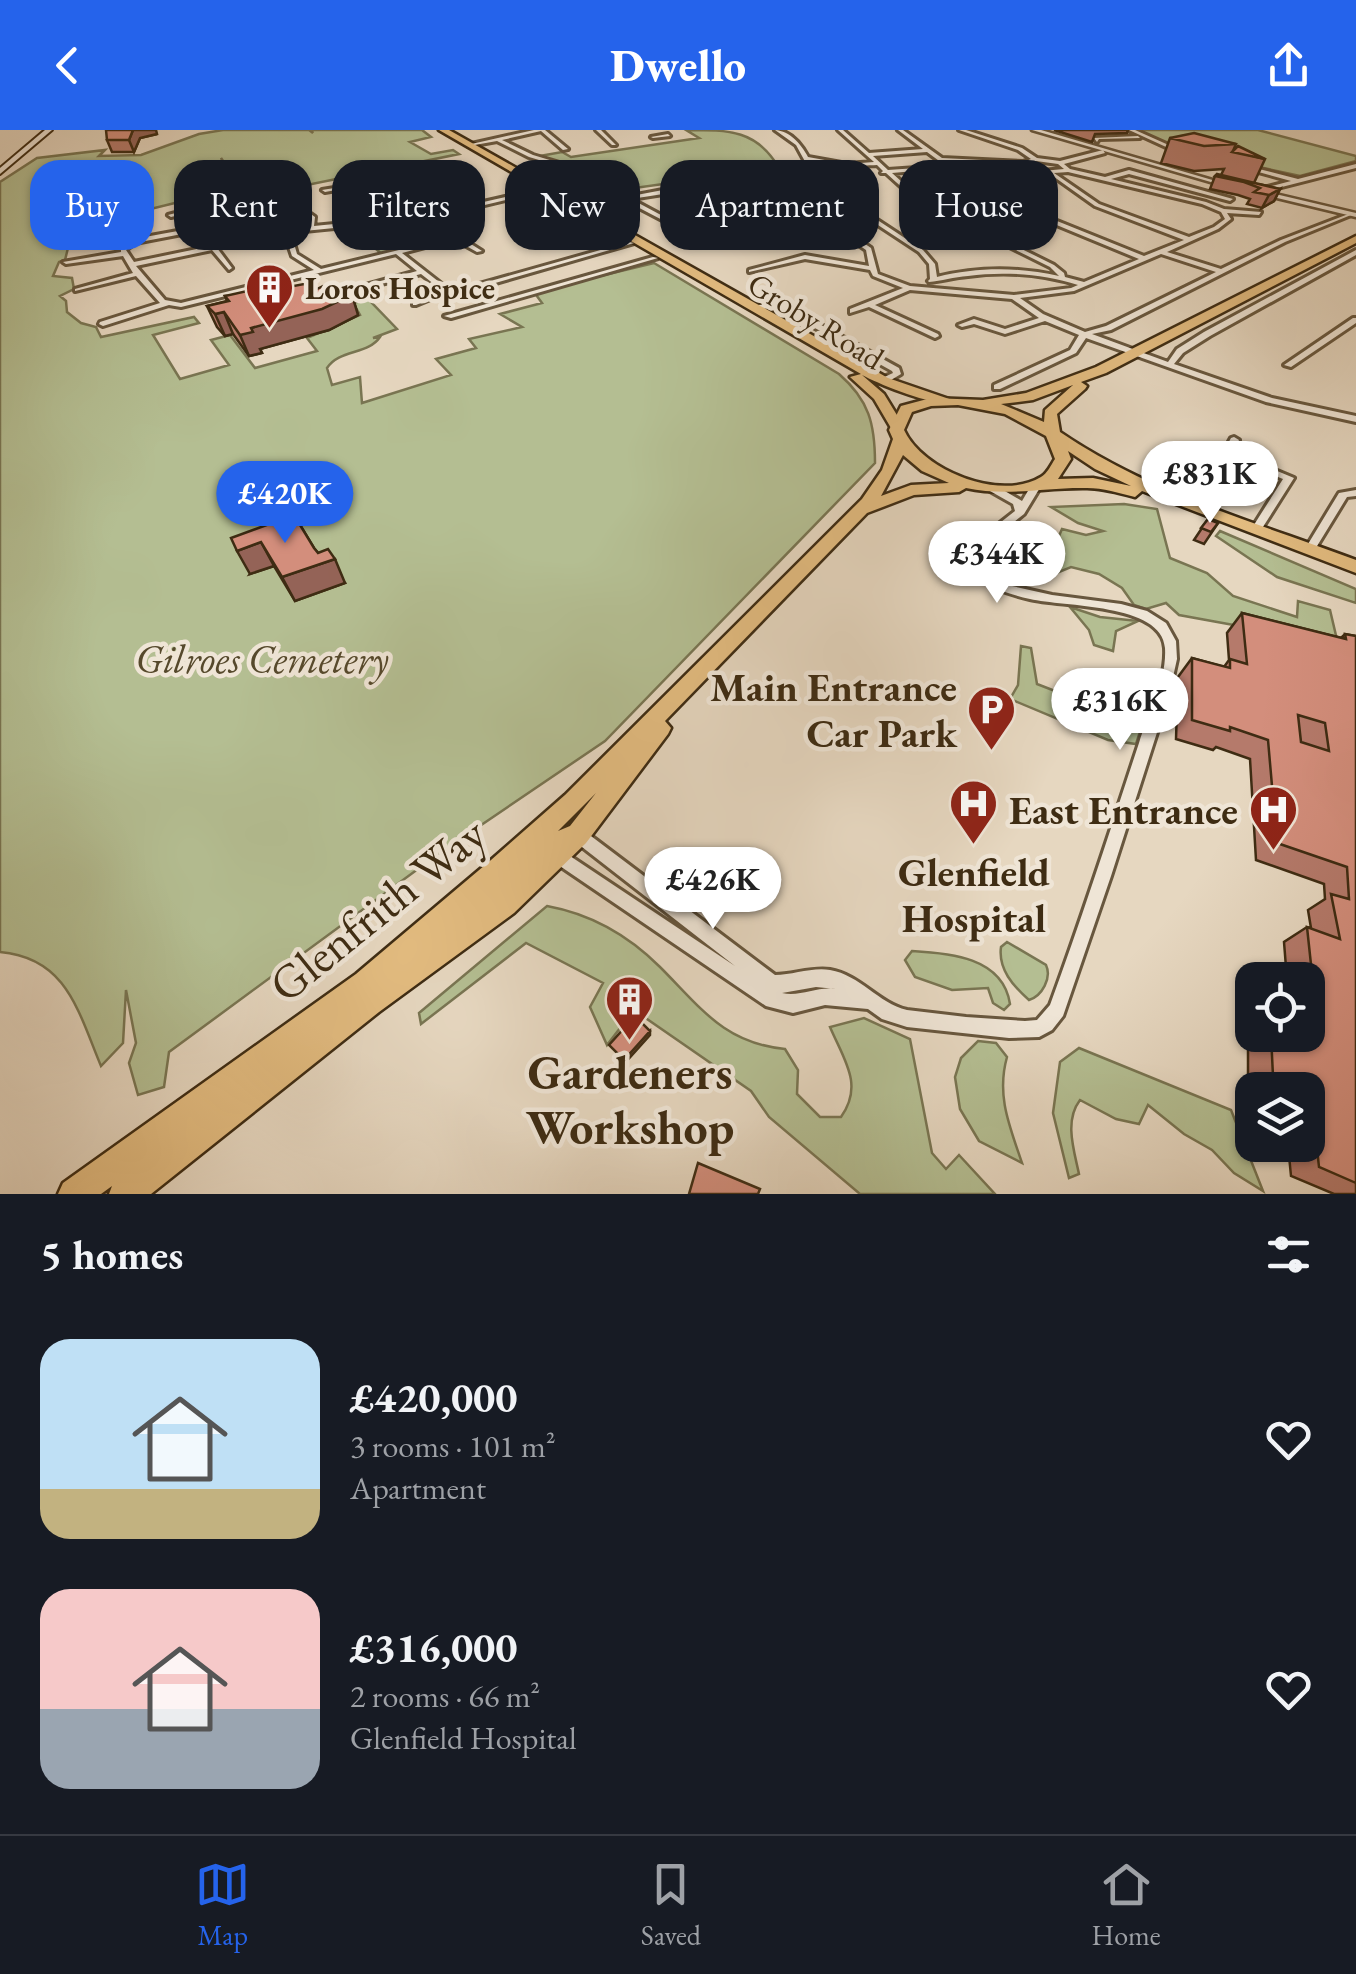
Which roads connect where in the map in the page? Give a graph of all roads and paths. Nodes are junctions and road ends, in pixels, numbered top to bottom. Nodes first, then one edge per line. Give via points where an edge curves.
1 (48, 130) edge
2 (432, 130) edge
3 (444, 130) edge
4 (542, 130) edge
5 (598, 130) edge
6 (777, 130) edge
7 (840, 130) edge
8 (900, 130) edge
9 (961, 130) edge
10 (1035, 130) edge
11 (1131, 130) edge
12 (511, 133) edge
13 (1144, 138) junction
14 (497, 139) junction
15 (1097, 141) dead end
16 (469, 144) junction
17 (600, 144) dead end
18 (574, 147) dead end
19 (928, 150) junction
20 (1102, 152) junction
21 (1192, 154) edge
22 (868, 155) junction
23 (809, 158) joint
24 (940, 159) joint
25 (546, 160) edge
26 (819, 160) edge
27 (872, 160) edge
28 (960, 160) edge
29 (1035, 160) edge
30 (1060, 163) joint
31 (505, 166) edge
32 (1235, 166) edge
33 (1356, 166) edge
34 (879, 168) edge
35 (505, 169) edge
36 (1068, 170) junction
37 (1, 171) edge
38 (899, 171) edge
39 (883, 172) junction
40 (1058, 172) edge
41 (1058, 178) edge
42 (1107, 178) junction
43 (1298, 181) junction
44 (332, 189) edge
45 (326, 190) dead end
46 (1256, 192) junction
47 (1215, 195) junction
48 (1230, 198) dead end
49 (1198, 201) junction
50 (1223, 212) junction
51 (1259, 213) dead end
52 (174, 214) edge
53 (1352, 214) edge
54 (171, 215) dead end
55 (879, 224) edge
56 (1058, 224) edge
57 (1188, 239) junction
58 (1354, 242) edge
59 (640, 243) edge
60 (640, 249) edge
61 (124, 250) edge
62 (203, 250) edge
63 (215, 250) edge
64 (293, 250) edge
65 (410, 250) edge
66 (610, 250) edge
67 (869, 250) edge
68 (1161, 252) junction
69 (123, 254) junction
70 (399, 254) junction
71 (655, 258) junction
72 (1145, 259) junction
73 (66, 262) dead end
74 (130, 265) junction
75 (229, 268) dead end
76 (872, 268) junction
77 (750, 271) dead end
78 (322, 272) junction
79 (422, 272) junction
80 (1224, 272) junction
81 (137, 274) junction
82 (1062, 278) junction
83 (934, 280) junction
84 (369, 284) dead end
85 (1086, 285) junction
86 (450, 288) junction
87 (909, 288) junction
88 (77, 290) dead end
89 (920, 290) junction
90 (1014, 297) junction
91 (416, 303) dead end
92 (166, 304) junction
93 (870, 305) junction
94 (853, 311) dead end
95 (448, 316) dead end
96 (1046, 318) junction
97 (1356, 320) edge
98 (103, 324) dead end
99 (962, 325) dead end
100 (1344, 327) junction
101 (1356, 331) edge
102 (1086, 333) junction
103 (934, 336) dead end
104 (1137, 353) junction
105 (1288, 365) dead end
106 (1169, 366) junction
107 (1102, 370) junction
108 (997, 387) dead end
109 (948, 401) junction
110 (968, 402) junction
111 (1356, 419) edge
112 (897, 434) junction
113 (1055, 437) junction
114 (1234, 440) dead end
115 (1039, 485) junction
116 (988, 488) junction
117 (1356, 493) edge
118 (860, 511) junction
119 (1020, 512) junction
120 (1257, 528) junction
121 (1310, 549) junction
122 (1356, 567) edge
123 (1356, 578) edge
124 (563, 837) junction
125 (867, 1001) junction
126 (74, 1194) edge
127 (124, 1194) edge

1 - 37 main road
2 - 35 main road, Groby Road
3 - 16 main road, Groby Road
4 - 12 street
4 - 18 street via 564,149
5 - 17 street via 612,143
6 - 23 street
7 - 22 street
8 - 19 street
9 - 29 street
10 - 20 street
11 - 13 street
12 - 14 street
13 - 15 street via 1117,134
13 - 21 street
14 - 16 street
14 - 25 street
16 - 31 main road, Groby Road
19 - 22 street
19 - 24 street
20 - 30 street
20 - 46 street
22 - 27 street
23 - 26 street
24 - 28 street
30 - 36 street
32 - 43 street
33 - 43 street
34 - 39 street
36 - 40 street
36 - 42 street
38 - 39 street
39 - 82 street via 919,200 1052,266
41 - 57 street via 1096,205
42 - 47 street via 1129,172
42 - 49 street
43 - 46 street
44 - 45 street
46 - 53 street
47 - 48 street
47 - 49 street
49 - 50 street
50 - 51 street
50 - 57 street via 1226,223
52 - 54 street
53 - 80 street
55 - 83 street via 922,251
56 - 72 street
57 - 68 street
58 - 104 main road
58 - 106 street via 1180,351
59 - 109 main road, Groby Road via 884,381
60 - 71 main road, Groby Road
61 - 69 street
62 - 74 street
63 - 75 street
64 - 78 street
65 - 70 street
66 - 86 street via 469,289
67 - 76 street
68 - 72 street
68 - 80 street
69 - 73 street
69 - 74 street
70 - 78 street
70 - 79 street
71 - 95 street
71 - 112 main road, Groby Road via 844,367 876,394
72 - 85 street
74 - 81 street
76 - 77 street via 805,257
76 - 87 street via 883,281
78 - 92 street
79 - 84 street
79 - 86 street
80 - 102 street
81 - 88 street
81 - 92 street
82 - 83 street
82 - 85 street
83 - 89 street
85 - 90 street
86 - 91 street
87 - 89 street
87 - 93 street
89 - 90 street
90 - 96 street
92 - 98 street
93 - 94 street
93 - 103 street
96 - 99 street via 1006,332 974,321
96 - 102 street
97 - 100 street
100 - 101 street
100 - 105 street
102 - 104 street
102 - 108 street via 1073,351
104 - 106 street
104 - 107 main road
106 - 111 street via 1264,402
107 - 110 main road via 1023,398
107 - 113 main road via 1054,405 1049,417
109 - 110 main road
109 - 112 main road via 906,410
110 - 113 main road via 1014,413
112 - 116 main road, Groby Road via 932,472
112 - 118 main road, Glenfrith Way via 893,469
113 - 115 main road via 1062,466
113 - 120 main road via 1110,472
114 - 120 street via 1233,456 1289,478
115 - 116 main road, Glenfrith Way
115 - 119 street
115 - 123 main road via 1093,484 1143,495
116 - 118 main road, Glenfrith Way via 910,490
116 - 119 street via 1018,503
117 - 121 street via 1343,495
118 - 124 main road, Glenfrith Way via 709,662
119 - 125 street via 968,556 979,574 1038,596 1144,615 1166,632 1171,646 1108,866 1049,1022 1025,1030 899,1017
120 - 121 main road
121 - 122 main road
124 - 125 street via 772,984 833,979
124 - 125 street via 766,997 793,1004 826,996
124 - 126 main road, Glenfrith Way
124 - 127 main road, Glenfrith Way via 505,904

